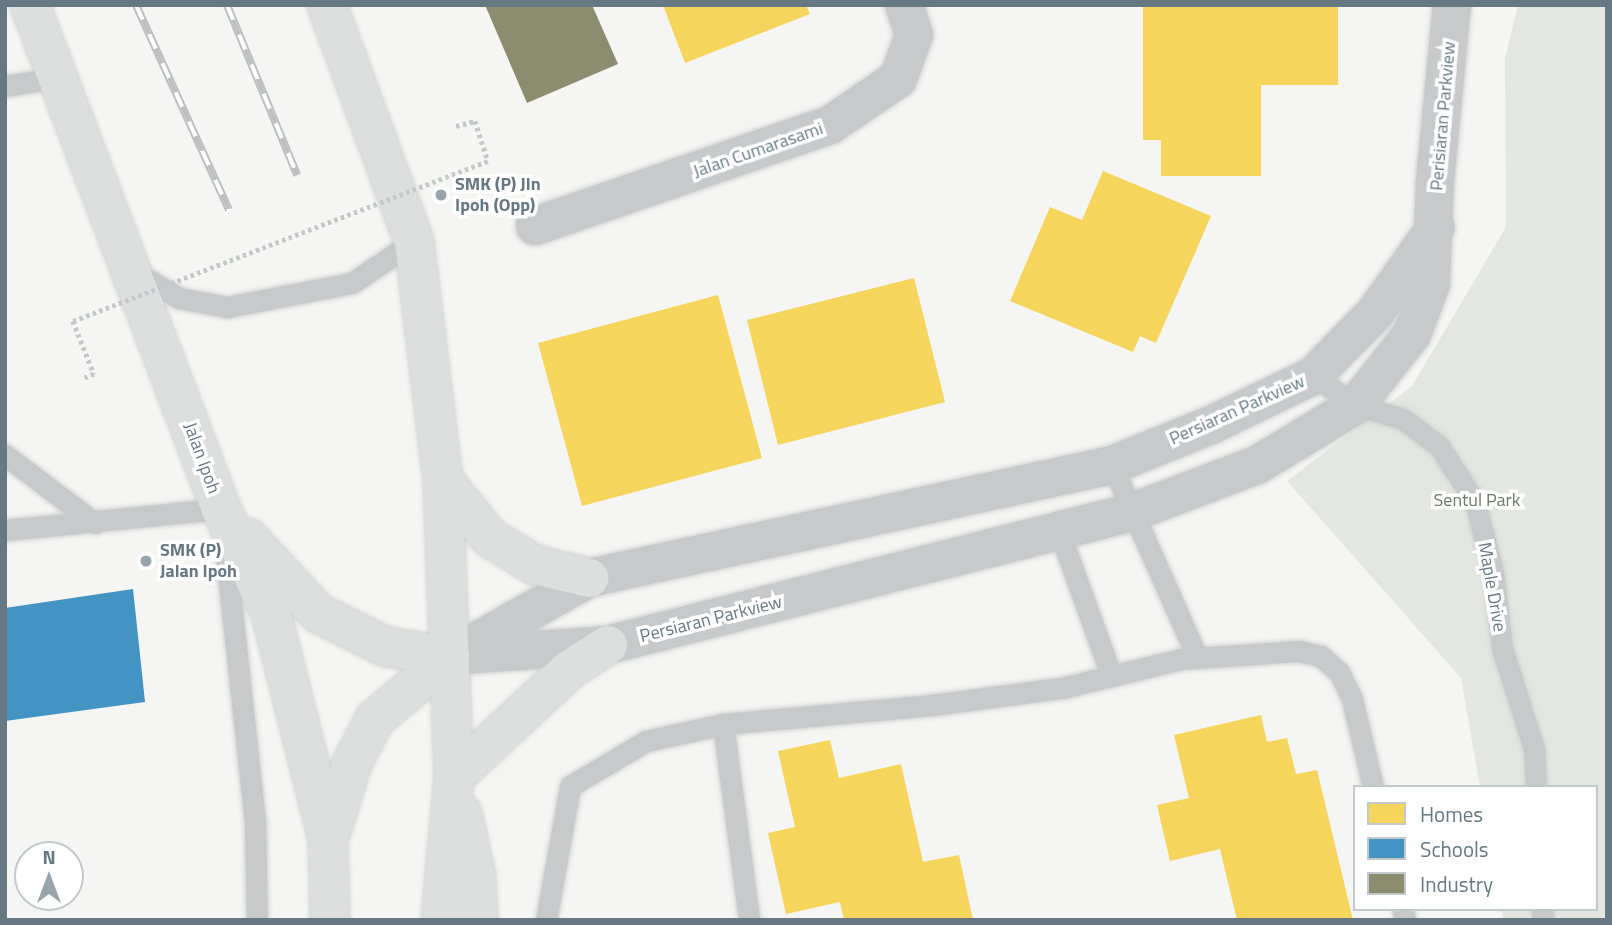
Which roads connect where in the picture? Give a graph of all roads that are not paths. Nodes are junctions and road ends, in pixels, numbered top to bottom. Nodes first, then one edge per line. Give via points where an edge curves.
1 (30, 5) edge
2 (327, 5) edge
3 (904, 5) edge
4 (1452, 5) edge
5 (55, 78) junction
6 (5, 86) edge
7 (535, 226) dead end
8 (1436, 227) junction
9 (414, 241) junction
10 (130, 270) junction
11 (1313, 376) junction
12 (1356, 405) junction
13 (5, 455) edge
14 (1112, 465) junction
15 (443, 480) junction
16 (221, 509) junction
17 (1133, 512) junction
18 (94, 523) junction
19 (5, 530) edge
20 (1059, 531) junction
21 (589, 578) junction
22 (608, 645) junction
23 (450, 656) junction
24 (1197, 657) junction
25 (1111, 675) junction
26 (723, 724) junction
27 (454, 777) junction
28 (1373, 785) edge
29 (1536, 785) edge
30 (328, 839) junction
31 (257, 920) edge
32 (330, 920) edge
33 (441, 920) edge
34 (478, 920) edge
35 (546, 920) edge
36 (749, 920) edge

1 - 5 main road, Jalan Ipoh
2 - 9 main road
3 - 7 street, Jalan Cumarasami via 914,35 898,79 830,125
4 - 8 street, Perisiaran Parkview via 1435,181
5 - 6 lane
5 - 10 main road, Jalan Ipoh
8 - 11 street via 1375,313
8 - 12 street, Perisiaran Parkview via 1431,284 1412,334
9 - 10 lane via 352,283 227,307 179,298
9 - 15 main road
10 - 16 main road, Jalan Ipoh
11 - 12 lane, Persiaran Parkview
11 - 14 street, Persiaran Parkview via 1211,425
12 - 17 street, Persiaran Parkview via 1257,465
12 - 29 lane, Maple Drive via 1403,419 1439,446 1475,502 1493,572 1502,648 1534,749
13 - 18 lane
14 - 17 lane
14 - 21 street, Persiaran Parkview
15 - 21 main road via 489,538 535,565
15 - 23 main road
16 - 18 lane
16 - 23 main road via 318,613 386,647
16 - 30 main road, Jalan Ipoh via 271,613
16 - 31 lane via 256,820
17 - 20 street, Persiaran Parkview
17 - 24 lane
18 - 19 lane
20 - 22 street, Persiaran Parkview
20 - 25 lane
21 - 23 street, Persiaran Parkview
22 - 23 street, Persiaran Parkview
22 - 27 main road via 570,669
23 - 27 main road
23 - 30 main road via 375,719 352,764
24 - 25 lane
24 - 28 lane via 1299,651 1321,656 1339,672 1352,699
25 - 26 lane via 1062,688 932,705
26 - 35 lane via 646,741 570,786
26 - 36 lane
27 - 33 main road
27 - 34 main road via 476,878
30 - 32 main road, Jalan Ipoh

